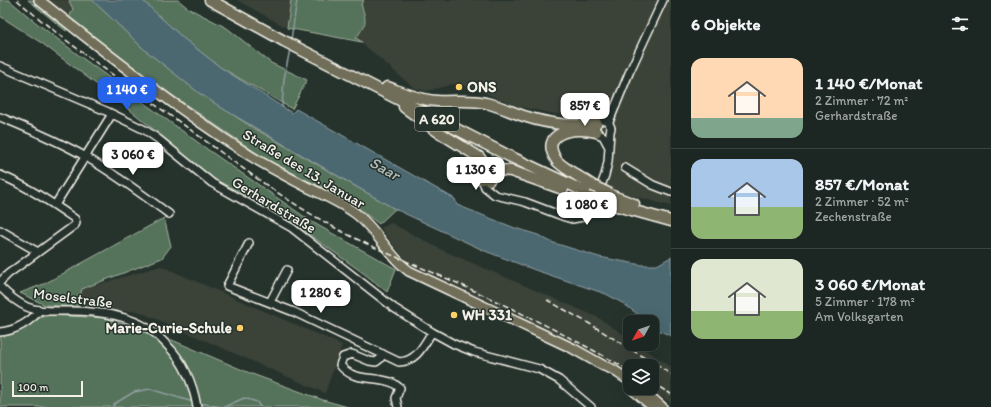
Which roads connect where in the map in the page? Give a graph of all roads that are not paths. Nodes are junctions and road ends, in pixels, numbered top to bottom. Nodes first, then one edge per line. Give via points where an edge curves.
1 (39, 0) edge
2 (210, 0) edge
3 (223, 0) edge
4 (663, 0) edge
5 (286, 38) junction
6 (0, 66) edge
7 (386, 90) junction
8 (112, 114) junction
9 (0, 117) edge
10 (609, 122) junction
11 (598, 130) junction
12 (610, 132) junction
13 (609, 148) junction
14 (85, 156) junction
15 (624, 168) dead end
16 (0, 175) edge
17 (486, 179) junction
18 (591, 192) junction
19 (671, 192) edge
20 (612, 200) junction
21 (55, 205) junction
22 (169, 214) dead end
23 (671, 214) edge
24 (671, 221) edge
25 (0, 230) edge
26 (249, 243) dead end
27 (38, 252) junction
28 (287, 270) dead end
29 (0, 282) edge
30 (0, 287) edge
31 (270, 302) junction
32 (40, 310) junction
33 (0, 332) edge
34 (432, 332) junction
35 (382, 354) junction
36 (604, 366) junction
37 (623, 376) edge
38 (623, 382) edge
39 (638, 395) edge
40 (648, 395) edge
41 (197, 407) edge
42 (398, 407) edge
43 (591, 407) edge
44 (653, 407) edge
45 (662, 407) edge

1 - 36 main road, Straße des 13. Januar via 139,78 248,154 357,214 398,262 409,271 572,348
2 - 5 highway, A 620
3 - 5 highway, A 620
4 - 10 street
5 - 7 highway, A 620
6 - 8 street, Gerhardstraße
7 - 11 highway via 420,99 486,103 528,118 588,125
7 - 17 highway via 422,121 479,157 484,164
7 - 18 highway, A 620
8 - 14 street
8 - 34 street, Gerhardstraße via 145,130 212,183 292,228 394,308
9 - 14 street
10 - 11 street via 604,119
10 - 12 street via 612,128
11 - 12 street via 607,135
11 - 13 street
11 - 18 highway via 564,131 557,135 552,143 552,151 558,162
12 - 13 street
13 - 17 street via 602,185 591,209 583,217 572,219 525,202 495,195 483,184
14 - 21 street
14 - 22 street
15 - 19 street
16 - 21 street via 19,183
17 - 18 highway via 495,171 508,170
18 - 20 highway, A 620, bridge
20 - 23 highway, A 620
20 - 24 highway, A 620
21 - 27 street via 75,219 76,223
25 - 27 street
26 - 31 street via 227,286
27 - 29 street
28 - 31 street
30 - 32 street, Moselstraße via 28,308
31 - 35 street
32 - 33 street via 24,325
32 - 41 street, Moselstraße via 98,313 149,328 182,364 188,374
34 - 35 street via 413,358 405,362
34 - 43 street, Gerhardstraße via 474,352 540,369
35 - 42 street via 376,362 352,354 343,357 340,365 346,372 355,376 393,383 400,388 396,398
36 - 37 main road, Straße des 13. Januar
36 - 38 main road, Straße des 13. Januar
39 - 44 main road, Straße des 13. Januar
40 - 45 main road

